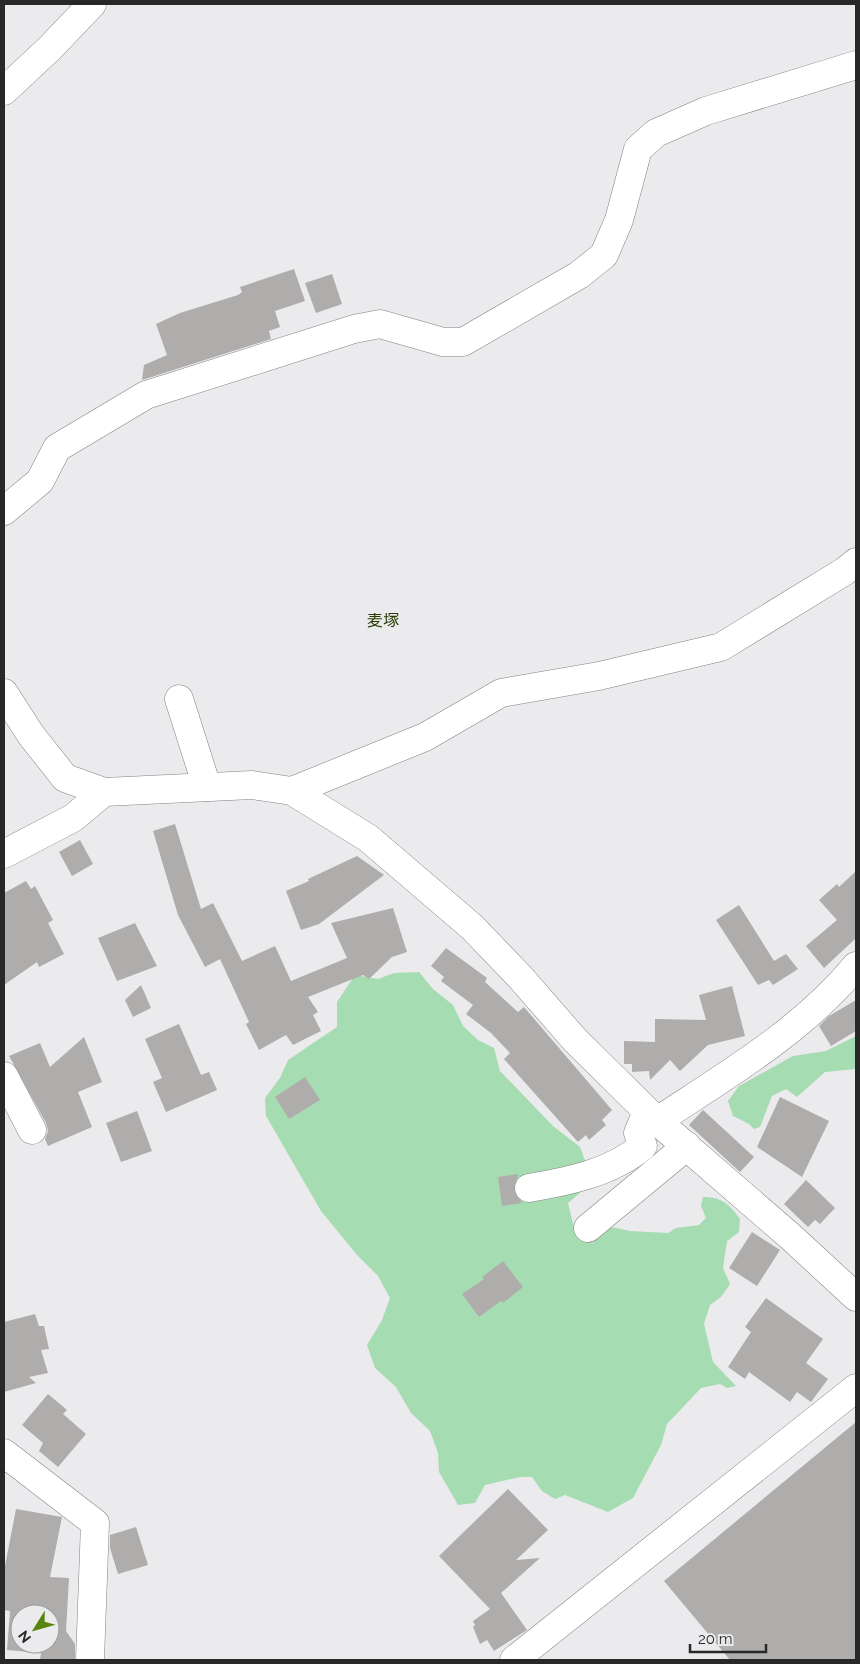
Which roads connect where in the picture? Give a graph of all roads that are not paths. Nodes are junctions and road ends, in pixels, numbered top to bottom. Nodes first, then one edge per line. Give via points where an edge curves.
1 (92, 4) edge
2 (856, 65) edge
3 (4, 90) edge
4 (4, 511) edge
5 (856, 562) edge
6 (4, 693) edge
7 (179, 699) dead end
8 (207, 787) junction
9 (292, 791) junction
10 (104, 792) junction
11 (4, 854) edge
12 (856, 966) edge
13 (4, 1076) edge
14 (652, 1116) junction
15 (32, 1130) dead end
16 (686, 1146) junction
17 (529, 1188) dead end
18 (588, 1228) dead end
19 (856, 1297) edge
20 (856, 1388) edge
21 (4, 1453) edge
22 (90, 1660) edge
23 (514, 1660) edge

1 - 3 street
2 - 4 street via 706,111 656,134 638,149 619,220 604,255 579,275 464,342 442,342 380,324 354,329 146,395 57,448 40,481
5 - 9 street via 721,647 599,676 501,693 425,738
6 - 10 street via 31,735 65,778
7 - 8 street
8 - 9 street via 252,785
8 - 10 street
9 - 14 street via 368,838 472,927 575,1040
10 - 11 street via 73,818
12 - 14 street via 790,1029 746,1063
13 - 15 street
14 - 16 street
14 - 17 street via 638,1133 643,1146 636,1152 585,1176
16 - 18 street
16 - 19 street
20 - 23 street
21 - 22 street via 95,1523

